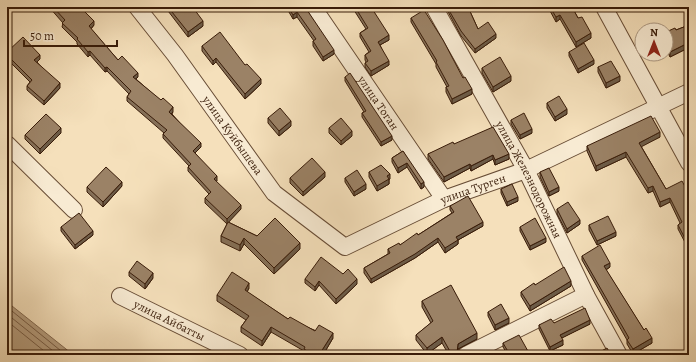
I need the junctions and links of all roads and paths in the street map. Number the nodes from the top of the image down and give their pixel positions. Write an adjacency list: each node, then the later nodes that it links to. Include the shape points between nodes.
1 (137, 7): 12 (street, улица Куйбышева, via 175,55 274,193)
2 (312, 7): 10 (street, улица Тоган)
3 (434, 7): 9 (street, улица Железнодорожная)
4 (604, 7): 6 (street)
5 (689, 92): 6 (street, улица Турген)
6 (658, 108): 8 (street); 9 (street, улица Турген)
7 (7, 144): 11 (street)
8 (689, 163)
9 (526, 170): 10 (street, улица Турген); 13 (street, улица Железнодорожная)
10 (444, 199): 12 (street, улица Турген)
11 (74, 210)
12 (345, 247)
13 (586, 295): 16 (street); 17 (street, улица Железнодорожная)
14 (120, 296): 15 (street, улица Айбатты)
15 (240, 355)
16 (466, 355)
17 (619, 355)

